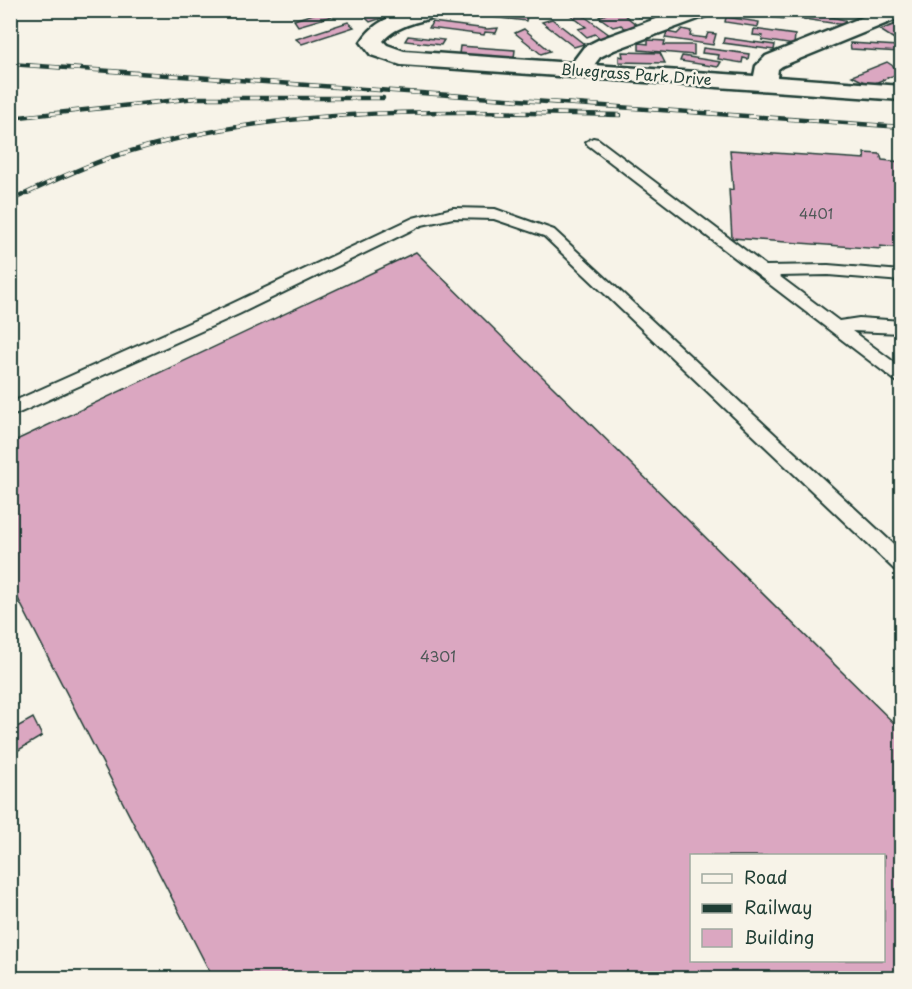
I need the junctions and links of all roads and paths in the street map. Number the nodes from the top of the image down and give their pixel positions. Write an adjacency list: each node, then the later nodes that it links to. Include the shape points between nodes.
1 (435, 10): 4 (street, Bluegrass Park Drive, via 388,26 372,42 401,58)
2 (700, 10): 4 (street, via 606,45 592,52)
3 (900, 10): 5 (street, via 774,61 767,66)
4 (578, 71): 5 (street, Bluegrass Park Drive)
5 (764, 84): 6 (street, Bluegrass Park Drive)
6 (902, 93)
7 (593, 142): 8 (lane)
8 (763, 271): 9 (lane, via 828,270); 10 (lane)
9 (902, 276)
10 (837, 327): 11 (lane); 12 (lane)
11 (902, 327)
12 (902, 376)
13 (10, 411): 14 (lane, via 418,221 453,213 495,214 549,233)
14 (902, 564)

